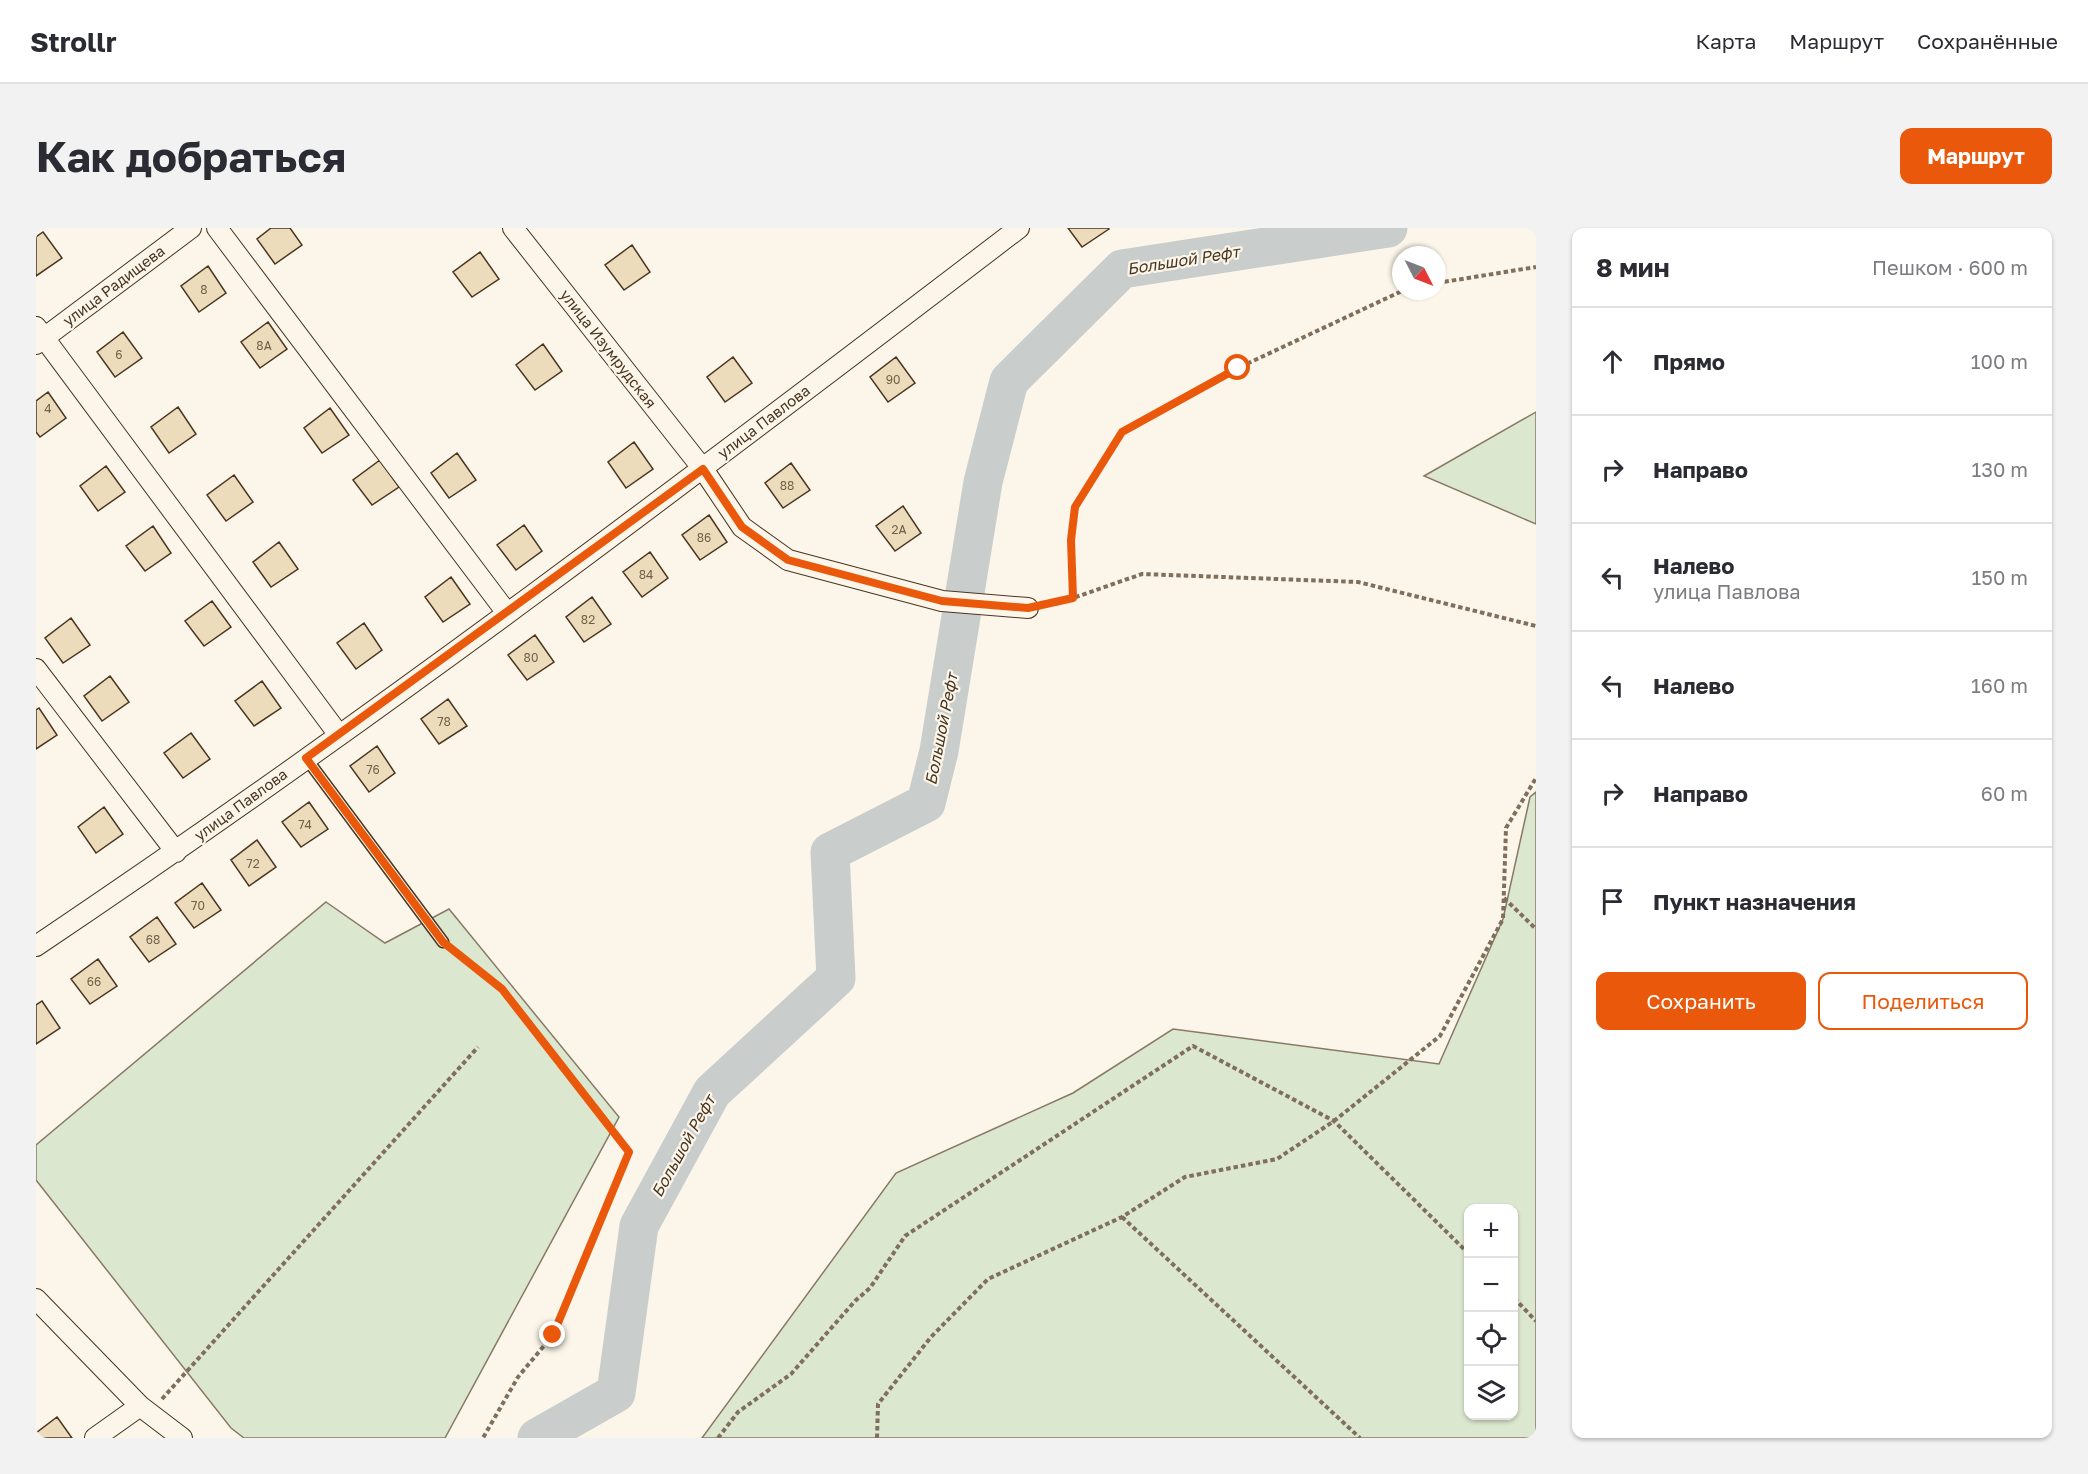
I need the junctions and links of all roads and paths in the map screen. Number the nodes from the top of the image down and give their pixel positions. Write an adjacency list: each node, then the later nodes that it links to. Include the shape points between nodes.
1 (191, 228): 8 (street, улица Радищева)
2 (217, 228): 12 (street)
3 (513, 228): 9 (street, улица Изумрудская)
4 (1019, 228): 9 (street, улица Павлова)
5 (1536, 267): 6 (path)
6 (1446, 282)
7 (1392, 296): 10 (path, via 1238,368 1122,432 1075,507 1071,540)
8 (39, 337): 15 (street)
9 (703, 469): 11 (street, улица Изумрудская, via 742,527 788,560 942,601); 12 (street, улица Павлова)
10 (1073, 598): 11 (path); 13 (path, via 1142,574 1358,582)
11 (1028, 608)
12 (507, 613): 15 (street, улица Павлова)
13 (1536, 626)
14 (36, 669): 18 (street)
15 (339, 735): 16 (street, улица Павлова)
16 (306, 758): 18 (street, улица Павлова); 21 (lane)
17 (1536, 778): 19 (path, via 1506,828)
18 (176, 852): 22 (street, улица Павлова)
19 (1504, 898): 20 (path); 24 (path, via 1503,919 1440,1036)
20 (1536, 929)
21 (443, 942): 33 (path, via 502,989 629,1152 553,1335 518,1377)
22 (36, 946)
23 (478, 1047): 30 (path)
24 (1334, 1121): 25 (path, via 1277,1158 1185,1177); 26 (path); 34 (path, via 1193,1046 905,1236 870,1288 791,1374 738,1412)
25 (1122, 1216): 35 (path, via 988,1279 931,1337 878,1404); 36 (path)
26 (1464, 1249)
27 (36, 1299): 30 (street)
28 (1518, 1302): 29 (path)
29 (1536, 1321)
30 (145, 1409): 31 (street); 32 (street)
31 (95, 1438)
32 (182, 1438)
33 (483, 1438)
34 (718, 1438)
35 (877, 1438)
36 (1360, 1438)

